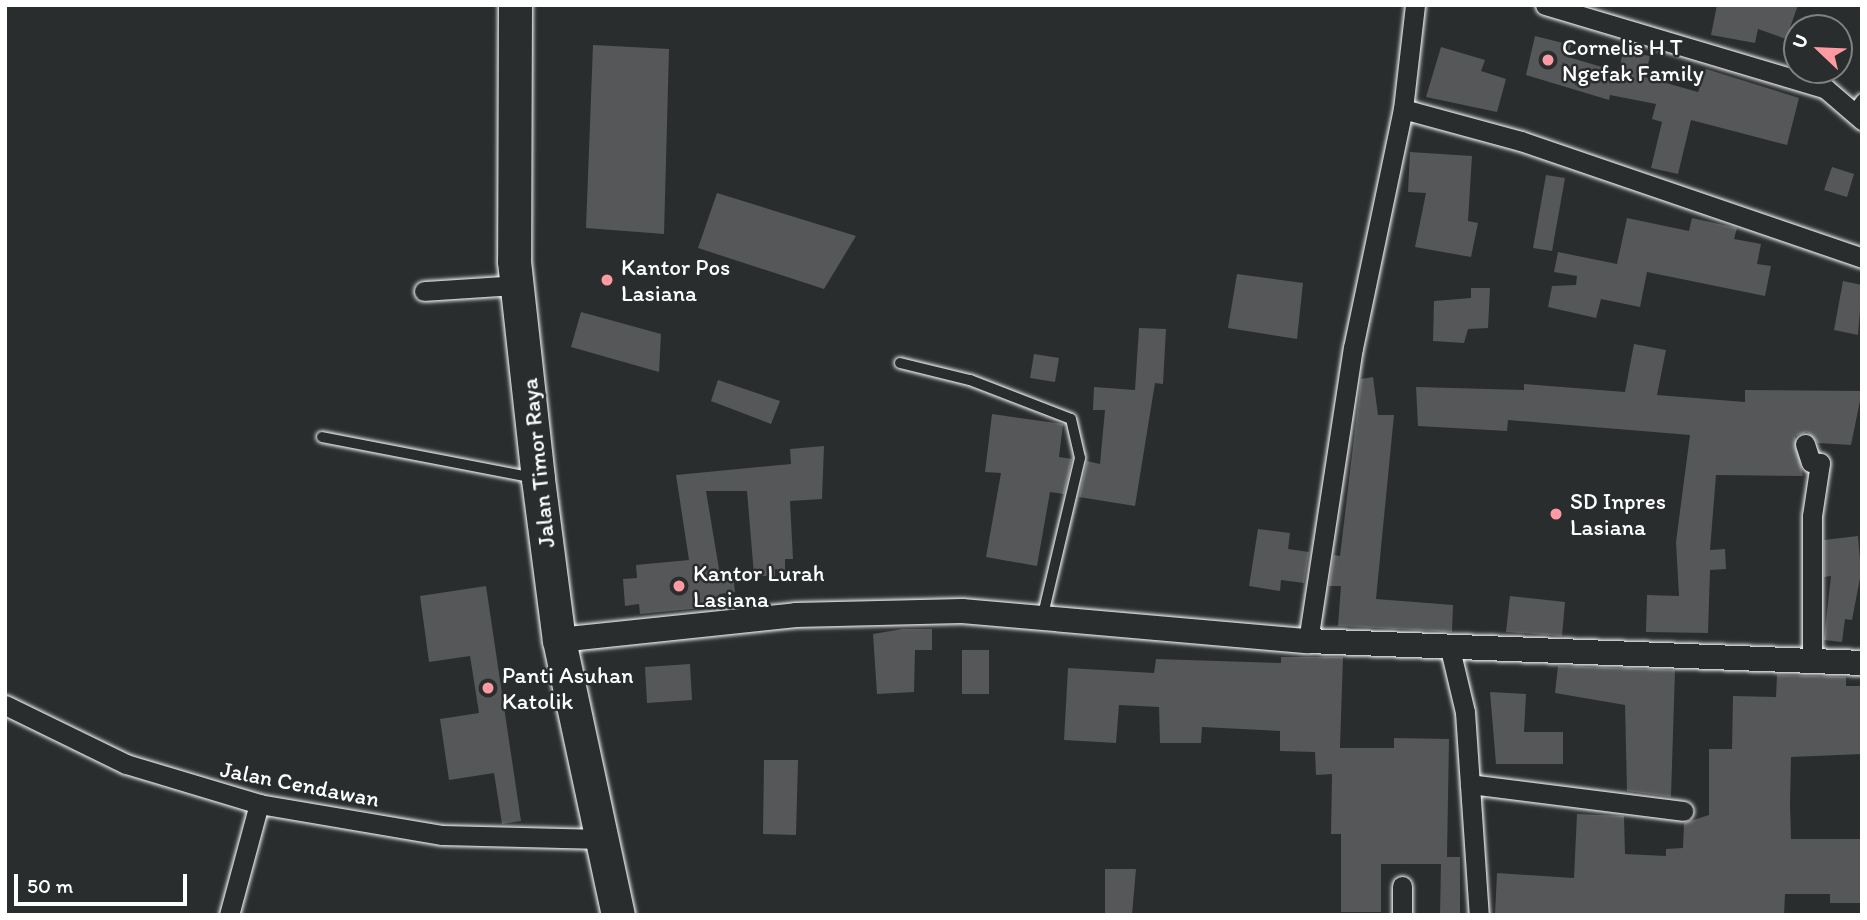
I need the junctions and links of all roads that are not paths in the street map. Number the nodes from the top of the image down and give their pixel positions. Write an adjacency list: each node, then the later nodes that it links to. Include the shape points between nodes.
1 (516, 5): 7 (highway, Jalan Timor Raya, via 510,173)
2 (1415, 5): 4 (street)
3 (1545, 5): 5 (street, via 1794,77)
4 (1403, 109): 6 (street, via 1521,141); 15 (street, via 1353,348)
5 (1859, 109)
6 (1862, 258)
7 (517, 285): 8 (street); 12 (highway, Jalan Timor Raya)
8 (424, 292)
9 (900, 363): 13 (lane, via 970,380 1071,419 1080,458)
10 (322, 437): 12 (lane)
11 (1805, 444): 17 (street, via 1811,462 1820,463 1812,516)
12 (538, 479): 14 (highway, Jalan Timor Raya)
13 (1043, 615): 14 (street, via 796,615); 15 (street)
14 (559, 640): 23 (highway, Jalan Timor Raya)
15 (1308, 641): 16 (street)
16 (1450, 649): 17 (street); 20 (street, via 1465,712)
17 (1812, 661): 18 (street)
18 (1862, 663)
19 (5, 705): 21 (street, Jalan Cendawan, via 126,764)
20 (1470, 784): 22 (street); 28 (street)
21 (259, 804): 23 (street, Jalan Cendawan, via 442,835); 25 (street)
22 (1683, 811)
23 (602, 839): 26 (highway, Jalan Timor Raya)
24 (1402, 886): 27 (street)
25 (229, 915)
26 (618, 915)
27 (1402, 915)
28 (1479, 915)

